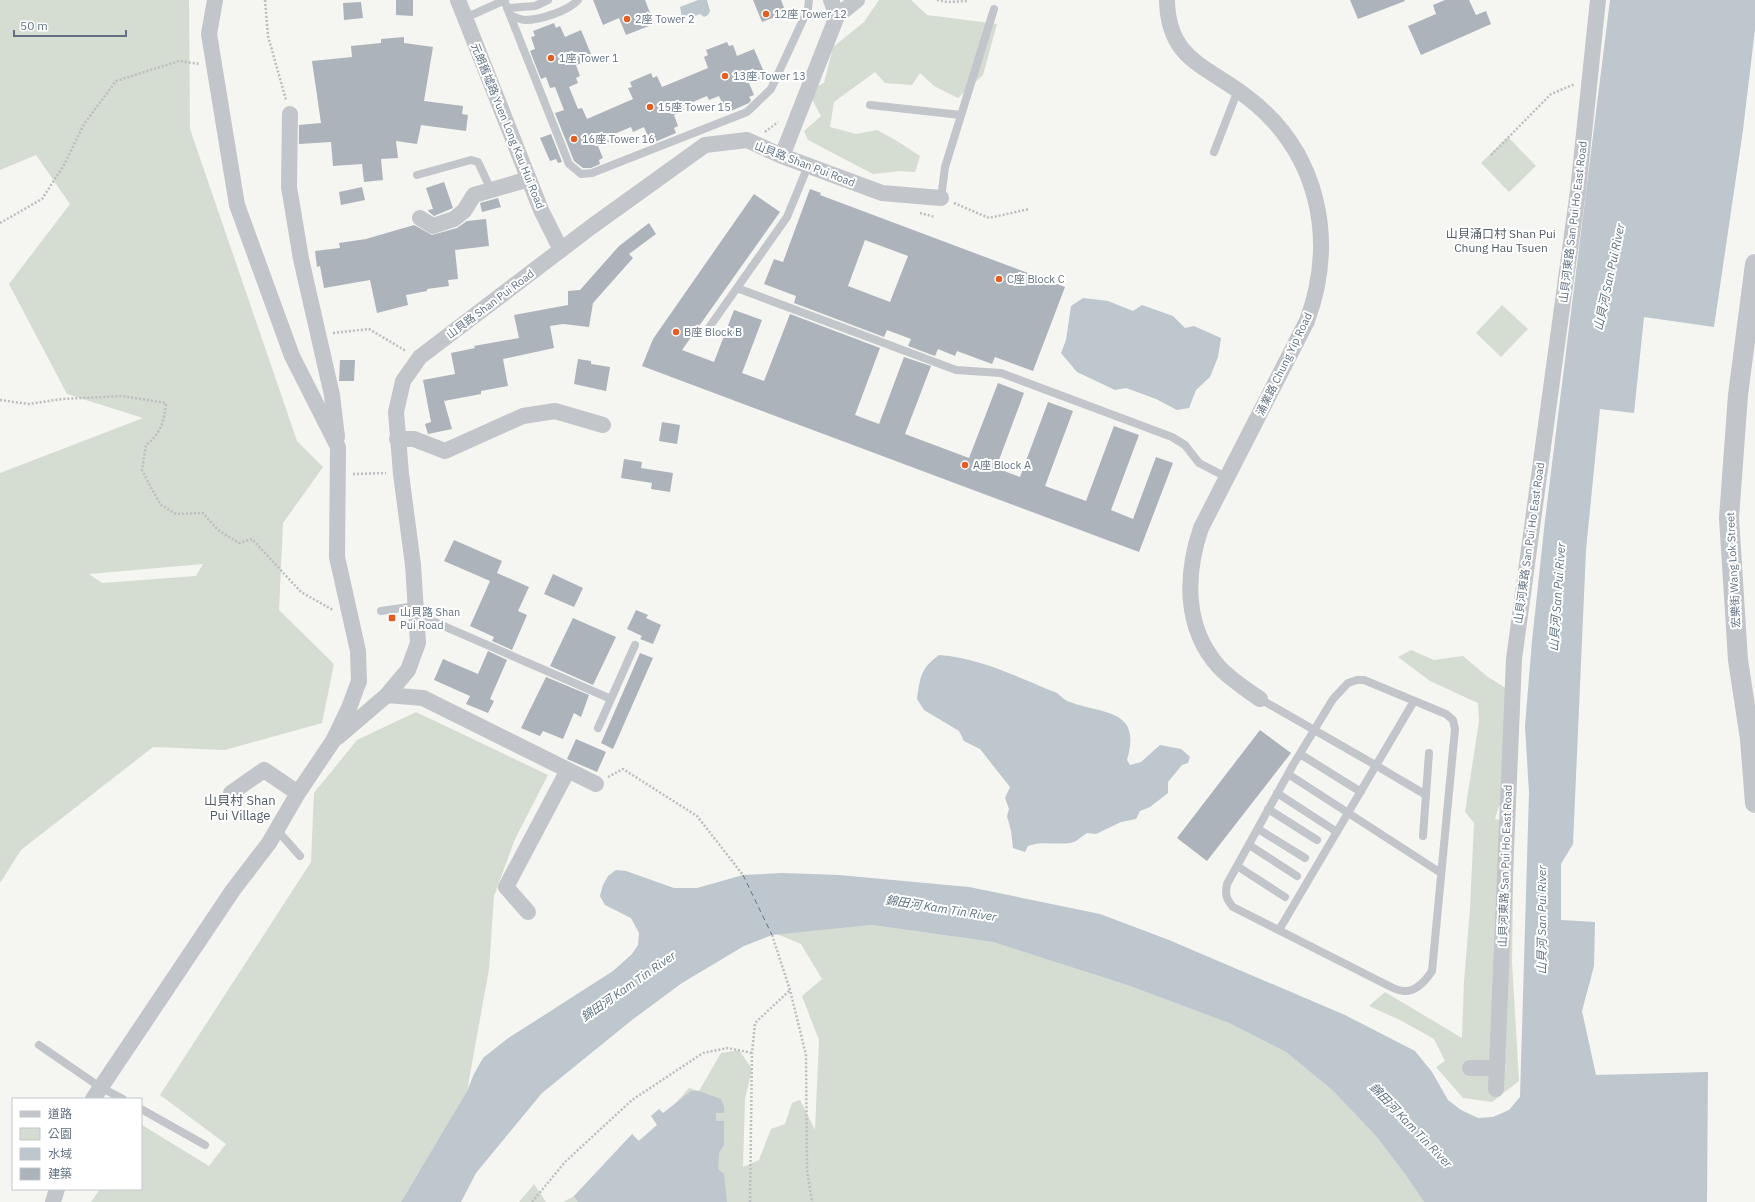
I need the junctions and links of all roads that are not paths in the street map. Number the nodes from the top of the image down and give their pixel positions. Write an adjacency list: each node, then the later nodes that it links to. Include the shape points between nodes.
1 (215, 0): 32 (street, via 209,34 237,205 292,356)
2 (458, 0): 13 (street, 元朗舊墟路 Yuen Long Kau Hui Road)
3 (548, 0): 10 (lane, via 535,6)
4 (578, 0): 10 (lane, via 573,6 544,17 524,20)
5 (809, 0): 10 (lane, via 808,9 771,89 747,112 592,173 582,174 569,164)
6 (831, 0): 12 (street)
7 (858, 0): 12 (street)
8 (1168, 0): 14 (street, 涌業路 Chung Yip Road, via 1170,24 1183,51 1198,66)
9 (1598, 0): 75 (street, 山貝河東路 San Pui Ho East Road, via 1578,191 1514,659)
10 (507, 6): 13 (lane)
11 (994, 9): 17 (lane)
12 (836, 16): 19 (street)
13 (465, 18): 22 (street, 元朗舊墟路 Yuen Long Kau Hui Road)
14 (1238, 90): 18 (lane); 33 (street, 涌業路 Chung Yip Road, via 1269,116 1301,161 1318,209 1321,256 1317,289 1307,321)
15 (870, 105): 17 (lane)
16 (290, 114): 32 (street, via 289,187 301,260 332,395)
17 (961, 115): 24 (lane, via 945,167)
18 (1214, 152)
19 (782, 156): 20 (street, 山貝路 Shan Pui Road); 26 (street, 山貝路 Shan Pui Road, via 747,140 705,146)
20 (808, 166): 24 (street, 山貝路 Shan Pui Road, via 882,193); 28 (lane, via 787,217)
21 (418, 175): 23 (lane, via 471,160 478,162)
22 (529, 179): 23 (street); 26 (street, 元朗舊墟路 Yuen Long Kau Hui Road)
23 (491, 190): 25 (street, via 471,196 464,211 454,219 433,226)
24 (941, 198)
25 (420, 218)
26 (561, 250): 31 (street, 山貝路 Shan Pui Road, via 420,357 404,382 396,412)
27 (1755, 264): 41 (street, 宏樂街 Wang Lok Street, via 1738,394 1729,518 1738,660)
28 (737, 288): 29 (lane); 33 (lane, via 956,370 1001,373 1172,437 1185,445 1199,463)
29 (708, 329)
30 (603, 425): 31 (street, via 555,411 523,416 445,451 414,439)
31 (397, 439): 34 (street, 山貝路 Shan Pui Road)
32 (338, 447): 44 (street, via 337,557 358,651 358,681 350,708)
33 (1226, 477): 39 (street, 涌業路 Chung Yip Road, via 1194,547 1189,580 1192,616 1202,642 1219,666)
34 (416, 610): 35 (lane); 37 (street, 山貝路 Shan Pui Road, via 418,643 408,670); 38 (lane)
35 (381, 611)
36 (635, 645): 38 (lane)
37 (387, 695): 44 (street, 山貝路 Shan Pui Road); 48 (street, via 423,698)
38 (611, 699): 42 (lane)
39 (1260, 699): 43 (lane)
40 (1414, 701): 43 (lane, via 1364,680 1348,682 1336,694); 47 (lane); 68 (lane, via 1446,714 1453,720 1455,729)
41 (1751, 717): 56 (street, 宏樂街 Wang Lok Street)
42 (598, 728)
43 (1315, 730): 46 (lane); 47 (lane)
44 (333, 741): 51 (street)
45 (1429, 753): 55 (lane)
46 (1300, 754): 49 (lane); 52 (lane)
47 (1377, 766): 52 (lane); 55 (lane)
48 (568, 770): 50 (street); 71 (street, via 506,887)
49 (1288, 774): 54 (lane); 58 (lane)
50 (596, 784)
51 (298, 792): 53 (street, via 264,770); 60 (street)
52 (1362, 792): 58 (lane)
53 (231, 793)
54 (1277, 793): 57 (lane); 61 (lane)
55 (1426, 796): 62 (lane)
56 (1755, 803)
57 (1268, 809): 59 (lane); 63 (lane)
58 (1349, 813): 61 (lane); 68 (lane)
59 (1258, 829): 64 (lane); 66 (lane)
60 (277, 830): 65 (lane); 77 (street, via 229,896)
61 (1337, 832): 72 (lane)
62 (1423, 836)
63 (1317, 840)
64 (1249, 845): 67 (lane); 69 (lane)
65 (300, 856)
66 (1305, 858)
67 (1237, 866): 70 (lane); 72 (lane, via 1227,884 1227,899 1233,907)
68 (1441, 872): 72 (lane, via 1432,972 1416,989 1405,992 1388,986)
69 (1298, 876)
70 (1286, 897)
71 (528, 912)
72 (1279, 930)
73 (39, 1045): 77 (lane)
74 (1470, 1068): 75 (street)
75 (1497, 1068): 76 (street, 山貝河東路 San Pui Ho East Road)
76 (1496, 1089)
77 (97, 1093): 78 (lane)
78 (119, 1098)
79 (142, 1110): 80 (lane)
80 (205, 1145)
81 (57, 1190): 82 (street)
82 (53, 1202)

